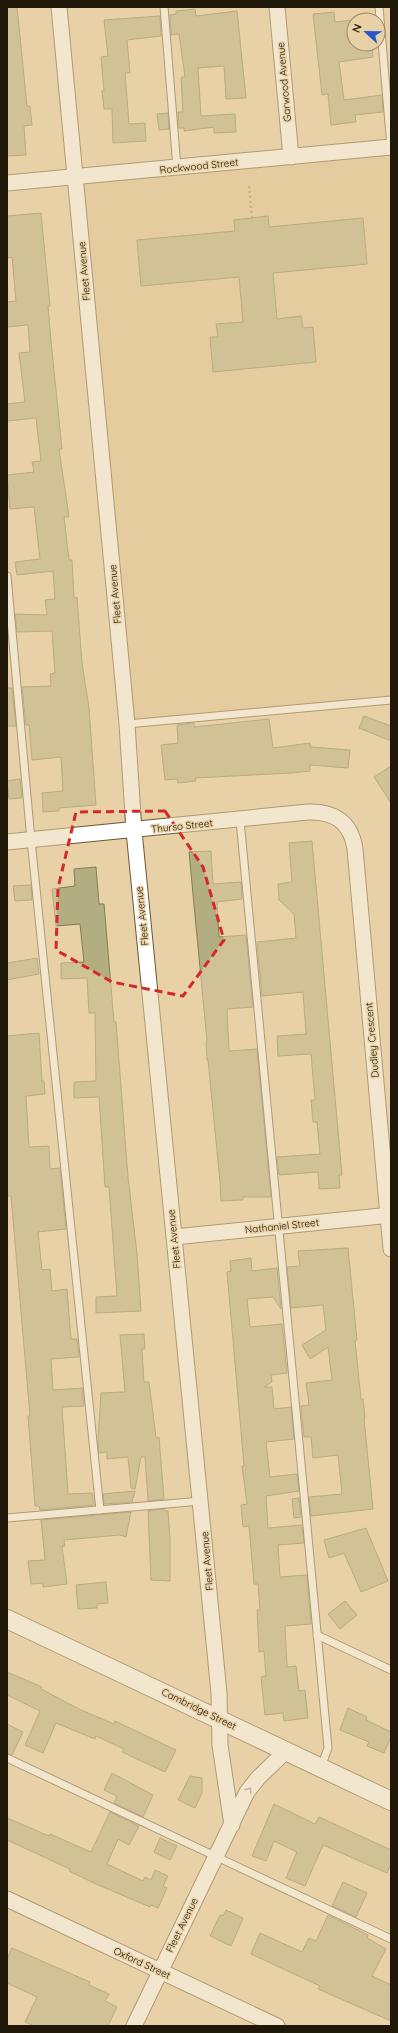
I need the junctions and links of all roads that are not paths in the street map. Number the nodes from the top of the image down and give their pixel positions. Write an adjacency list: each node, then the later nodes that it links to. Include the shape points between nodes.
1 (59, 7): 8 (street, Fleet Avenue)
2 (164, 7): 7 (lane)
3 (277, 7): 6 (street, Garwood Avenue)
4 (379, 7): 5 (lane)
5 (391, 147): 6 (street, Rockwood Street)
6 (291, 157): 7 (street, Rockwood Street)
7 (177, 168): 8 (street, Rockwood Street)
8 (76, 178): 9 (street, Rockwood Street); 12 (street, Fleet Avenue)
9 (7, 183)
10 (7, 576): 16 (lane)
11 (391, 700): 12 (lane)
12 (127, 724): 14 (street, Fleet Avenue)
13 (240, 820): 14 (street, Thurso Street); 15 (street, Thurso Street, via 320,812 338,819); 19 (lane)
14 (134, 831): 16 (street, Thurso Street); 20 (street, Fleet Avenue)
15 (350, 832): 18 (street, Dudley Crescent, via 355,849)
16 (31, 840): 17 (street, Thurso Street); 23 (lane)
17 (7, 842)
18 (390, 1215): 19 (street, Nathaniel Street); 21 (street, Dudley Crescent)
19 (280, 1226): 20 (street, Nathaniel Street); 26 (lane)
20 (174, 1237): 22 (street, Fleet Avenue)
21 (391, 1249)
22 (201, 1501): 23 (lane); 28 (street, Fleet Avenue, via 219,1693)
23 (100, 1510): 24 (lane)
24 (7, 1518)
25 (7, 1619): 28 (street, Cambridge Street)
26 (316, 1635): 27 (lane); 31 (lane, via 328,1748)
27 (391, 1670)
28 (219, 1718): 29 (street, Cambridge Street); 33 (street, Fleet Avenue, via 220,1745)
29 (286, 1751): 31 (street, Cambridge Street); 33 (street, Fleet Avenue, one-way to 29, via 247,1792)
30 (7, 1758): 34 (lane)
31 (321, 1767): 32 (street, Cambridge Street)
32 (391, 1801)
33 (232, 1825): 34 (street, Fleet Avenue)
34 (217, 1856): 36 (lane); 37 (street, Fleet Avenue)
35 (7, 1899): 37 (street, Oxford Street)
36 (391, 1939)
37 (160, 1971): 38 (street, Fleet Avenue); 39 (street, Oxford Street)
38 (134, 2026)
39 (277, 2026)

